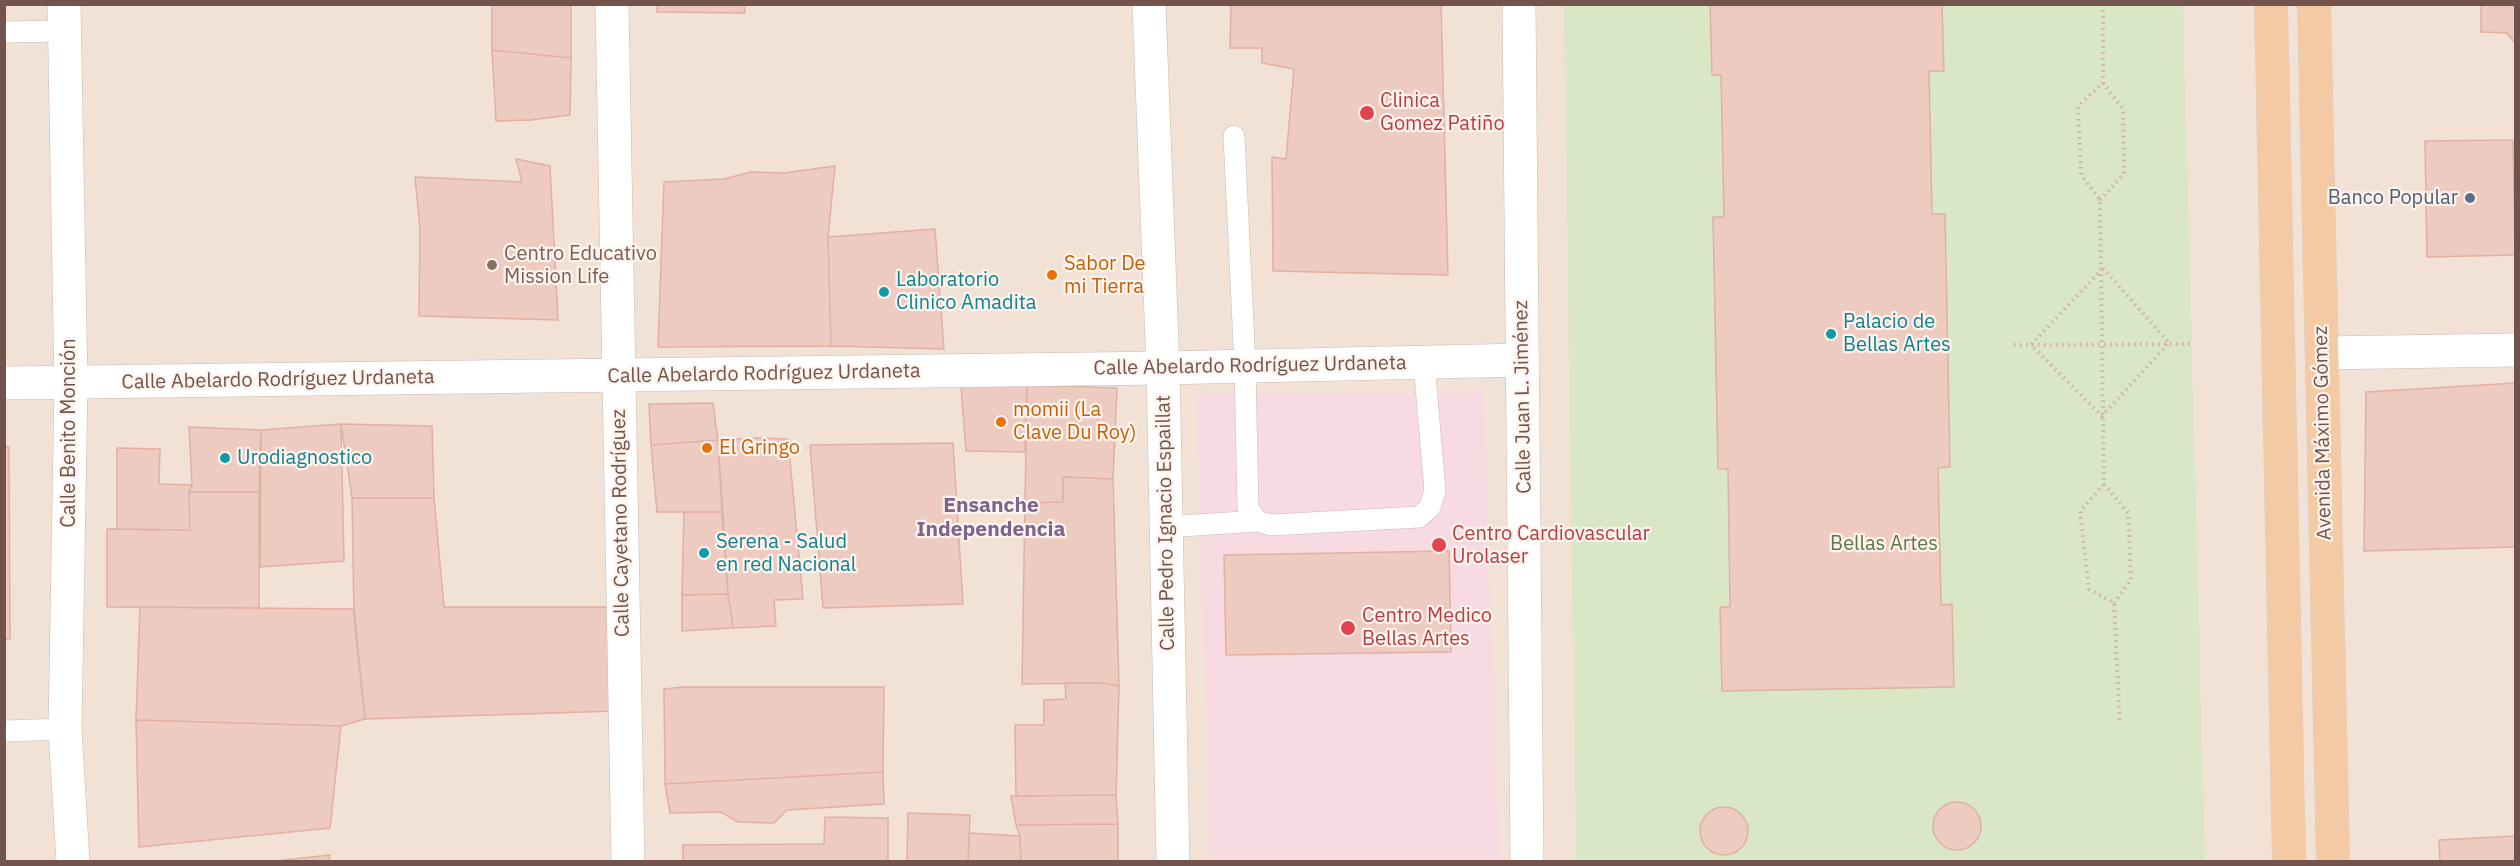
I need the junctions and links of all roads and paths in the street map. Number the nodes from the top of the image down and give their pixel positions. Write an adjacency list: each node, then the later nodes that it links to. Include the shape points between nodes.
1 (612, 4): 24 (street, Calle Cayetano Rodríguez)
2 (1149, 4): 23 (street, Calle Pedro Ignacio Espaillat)
3 (1519, 4): 20 (street, Calle Juan L. Jiménez)
4 (2103, 4): 9 (path)
5 (2271, 4): 39 (main road)
6 (2314, 4): 19 (main road, Avenida Máximo Gómez)
7 (64, 18): 8 (lane); 25 (street, Calle Benito Monción)
8 (4, 32)
9 (2103, 83): 11 (path, via 2123,109 2124,174); 11 (path, via 2078,106 2081,176)
10 (1234, 136): 22 (lane)
11 (2100, 200): 12 (path)
12 (2103, 268): 13 (path); 14 (path); 17 (path)
13 (2169, 343): 14 (path); 15 (path); 27 (path)
14 (2102, 344): 17 (path); 27 (path)
15 (2191, 344)
16 (2014, 345): 17 (path)
17 (2031, 345): 27 (path)
18 (2516, 350): 19 (street)
19 (2322, 353): 40 (main road, Avenida Máximo Gómez)
20 (1523, 360): 21 (street, Calle Abelardo Rodríguez Urdaneta); 38 (street, Calle Juan L. Jiménez)
21 (1424, 363): 22 (street, Calle Abelardo Rodríguez Urdaneta); 29 (lane, via 1435,491 1430,507 1419,517 1271,525)
22 (1245, 366): 23 (street, Calle Abelardo Rodríguez Urdaneta); 29 (lane, via 1248,508)
23 (1162, 368): 24 (street, Calle Abelardo Rodríguez Urdaneta); 30 (street, Calle Pedro Ignacio Espaillat)
24 (619, 375): 25 (street, Calle Abelardo Rodríguez Urdaneta); 36 (street, Calle Cayetano Rodríguez)
25 (71, 382): 26 (street, Calle Abelardo Rodríguez Urdaneta); 33 (street, Calle Benito Monción)
26 (4, 383)
27 (2102, 416): 28 (path)
28 (2104, 484): 31 (path, via 2127,513 2131,580); 31 (path, via 2080,511 2089,589)
29 (1257, 521): 30 (lane)
30 (1166, 527): 37 (street, Calle Pedro Ignacio Espaillat)
31 (2114, 603): 32 (path)
32 (2120, 724)
33 (65, 729): 34 (lane); 35 (street, Calle Benito Monción)
34 (4, 731)
35 (73, 861)
36 (628, 861)
37 (1173, 861)
38 (1527, 861)
39 (2289, 861)
40 (2333, 861)

